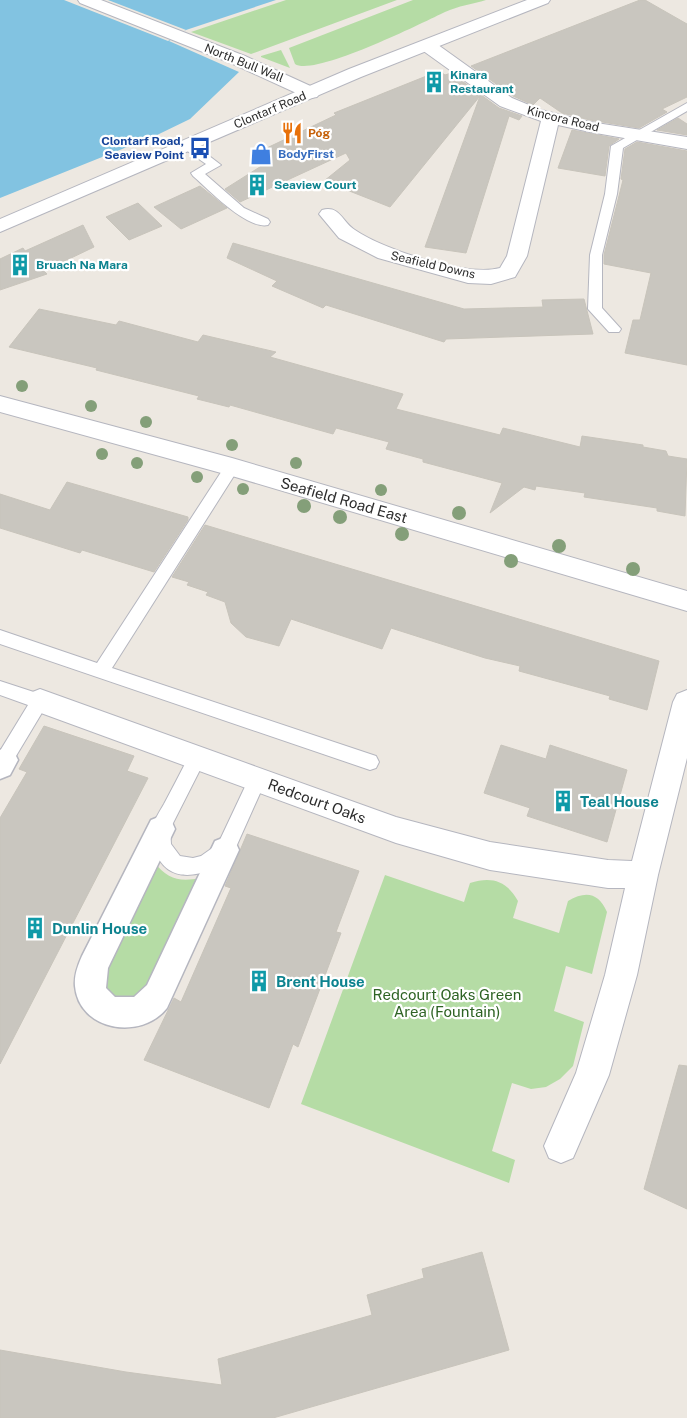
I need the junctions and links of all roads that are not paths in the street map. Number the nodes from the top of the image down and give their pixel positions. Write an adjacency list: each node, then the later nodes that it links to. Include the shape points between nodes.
1 (86, 0): 4 (street, North Bull Wall, via 239,60)
2 (542, 0): 3 (street, Clontarf Road)
3 (428, 46): 4 (street, Clontarf Road); 6 (street, Kincora Road, via 506,102)
4 (311, 93): 9 (street, Clontarf Road)
5 (687, 106): 7 (lane)
6 (551, 117): 7 (street, Kincora Road); 10 (street, Seafield Downs, via 518,256 508,272 491,277 468,276 385,254 346,234)
7 (637, 134): 8 (street, Kincora Road); 13 (lane, via 617,146 611,194 596,255 595,309)
8 (687, 143)
9 (187, 145): 11 (lane, via 215,165 197,173 240,212); 12 (street, Clontarf Road)
10 (329, 214)
11 (264, 222)
12 (0, 226)
13 (614, 330)
14 (0, 404): 15 (street, Seafield Road East)
15 (232, 467): 16 (street, Seafield Road East); 18 (lane)
16 (687, 600)
17 (0, 637): 18 (lane)
18 (100, 672): 23 (lane)
19 (0, 688): 20 (lane, Redcourt Oaks)
20 (40, 701): 22 (street, Redcourt Oaks); 24 (lane)
21 (687, 702): 28 (street)
22 (197, 758): 25 (street, Redcourt Oaks); 26 (lane)
23 (370, 762)
24 (2, 764)
25 (257, 780): 27 (lane); 28 (street, Redcourt Oaks, via 396,830 490,856 608,874)
26 (162, 829): 27 (lane, via 160,842 164,852 180,866 206,864); 27 (street, via 89,980 99,1005 111,1012 126,1014 140,1011 160,991)
27 (225, 850)
28 (643, 875): 29 (street, via 621,975 592,1074)
29 (561, 1146)

